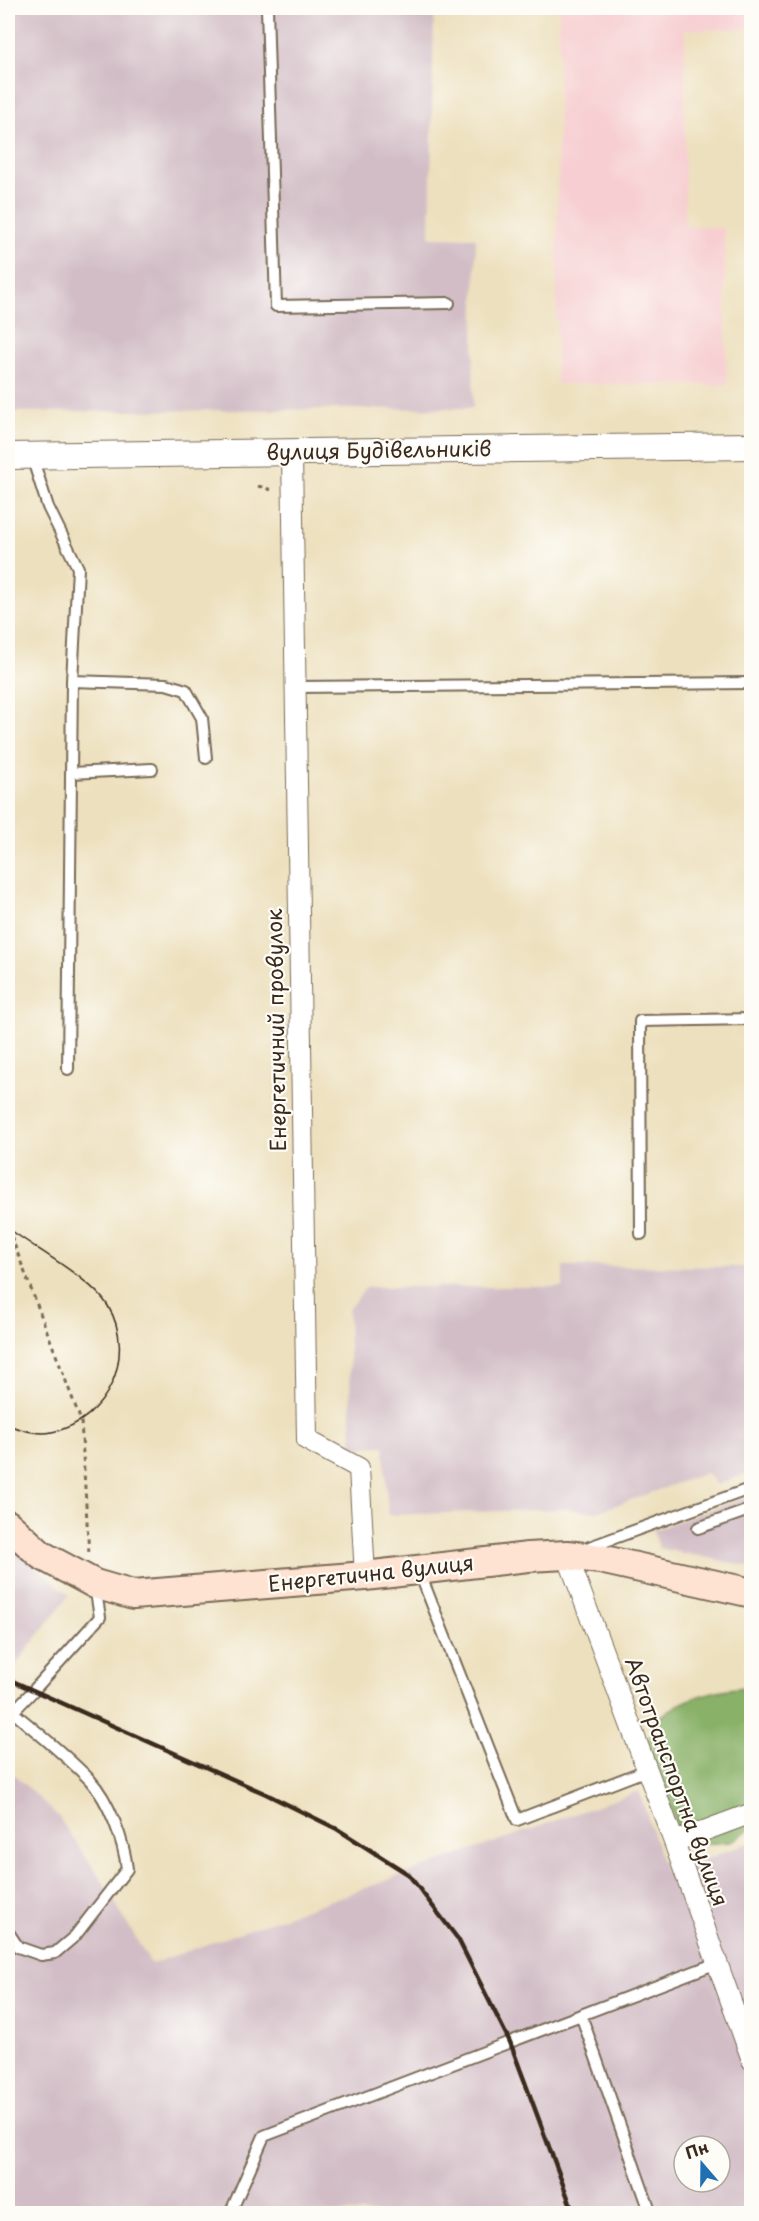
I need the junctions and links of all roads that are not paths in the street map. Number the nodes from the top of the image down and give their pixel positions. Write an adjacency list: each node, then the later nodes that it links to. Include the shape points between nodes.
1 (267, 8): 2 (lane, via 276,306)
2 (448, 303)
3 (752, 446): 4 (street, вулиця Будівельників)
4 (291, 453): 5 (street, вулиця Будівельників); 8 (street, Енергетичний провулок)
5 (20, 457): 6 (lane, via 78,568)
6 (72, 681): 9 (lane, via 166,684 186,690 202,718); 11 (lane)
7 (752, 683): 8 (lane)
8 (296, 687): 22 (street, Енергетичний провулок, via 307,1440 359,1468)
9 (206, 758)
10 (152, 769): 11 (lane)
11 (71, 773): 13 (lane)
12 (752, 1019): 14 (lane, via 640,1021)
13 (68, 1069)
14 (641, 1234)
15 (752, 1488): 19 (lane)
16 (752, 1509): 18 (lane)
17 (8, 1525): 21 (main road, Енергетична вулиця, via 41,1555)
18 (698, 1528)
19 (567, 1555): 20 (main road, Енергетична вулиця); 23 (main road, Енергетична вулиця, via 600,1558); 25 (street, Автотранспортна вулиця)
20 (419, 1570): 22 (main road, Енергетична вулиця); 25 (lane, via 517,1820)
21 (92, 1575): 22 (main road, Енергетична вулиця, via 133,1595); 24 (lane, via 100,1617)
22 (365, 1576)
23 (752, 1593)
24 (10, 1714): 28 (lane, via 91,1781 113,1818 127,1869 75,1936 56,1953 41,1954 18,1947)
25 (647, 1770): 27 (street, Автотранспортна вулиця)
26 (752, 1814): 27 (street)
27 (674, 1842): 29 (street, Автотранспортна вулиця)
28 (8, 1932)
29 (717, 1963): 30 (lane); 31 (street, Автотранспортна вулиця)
30 (581, 2015): 32 (lane, via 264,2136); 33 (lane)
31 (752, 2060)
32 (230, 2214)
33 (651, 2214)

